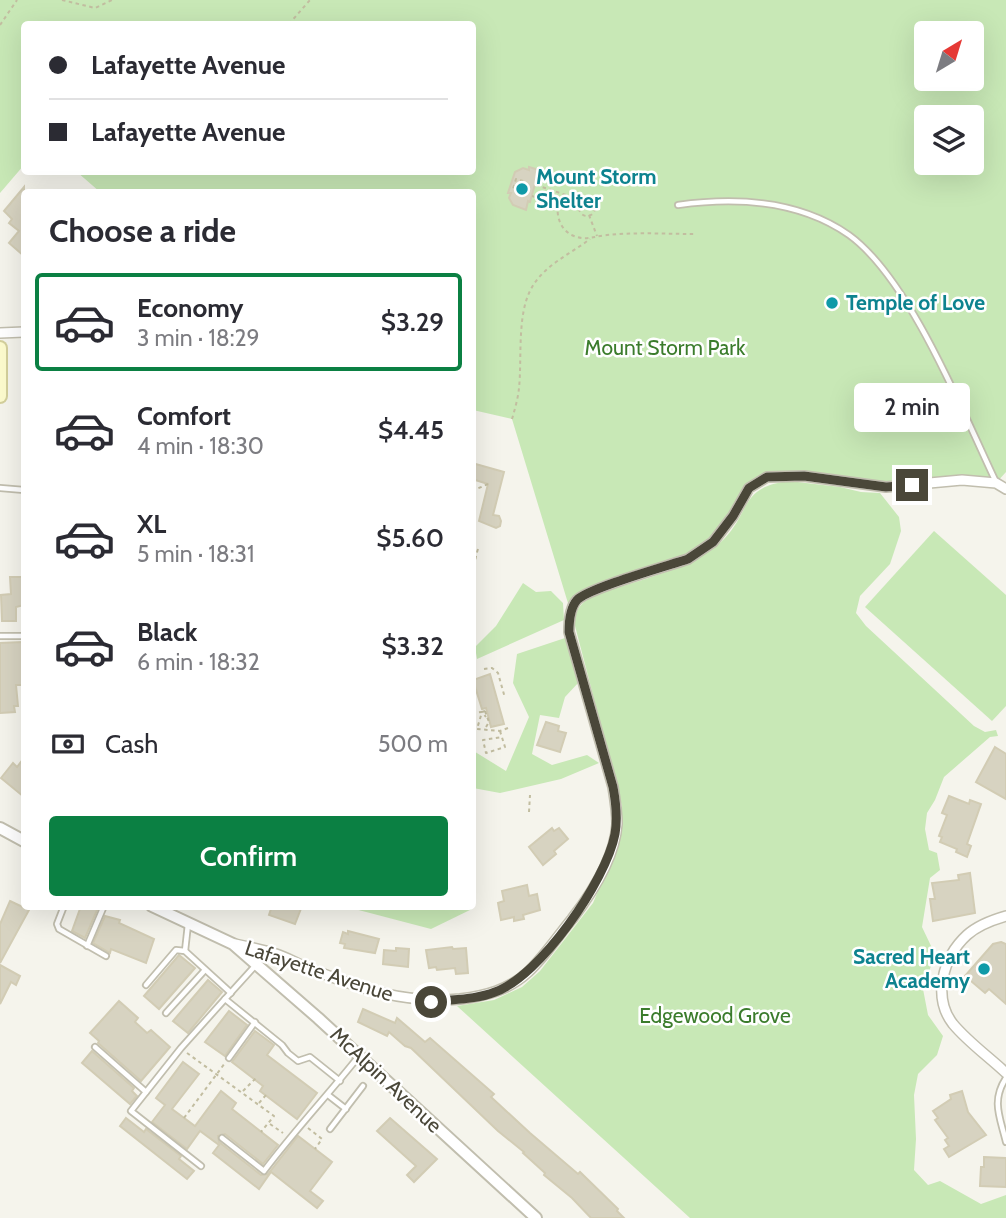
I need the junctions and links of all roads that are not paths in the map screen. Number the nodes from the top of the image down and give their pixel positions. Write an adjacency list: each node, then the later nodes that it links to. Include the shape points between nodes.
1 (678, 205): 6 (lane, via 717,200 767,203 814,216 849,235 896,286)
2 (0, 332): 3 (street)
3 (21, 332)
4 (0, 348): 5 (main road)
5 (0, 396)
6 (996, 483): 8 (street, Lafayette Avenue); 19 (street, Lafayette Avenue, via 962,480 886,487 804,476 767,477 749,488 724,530 701,552 577,599 569,632 613,787 615,833 608,857 582,905 535,964 512,984 470,998 410,1000 339,980 277,954)
7 (0, 488): 9 (lane)
8 (1006, 489)
9 (21, 490)
10 (0, 636): 11 (lane)
11 (21, 636)
12 (0, 828): 13 (street)
13 (21, 839)
14 (63, 910): 20 (lane, via 59,929)
15 (102, 910): 20 (lane)
16 (160, 910): 18 (street, Lafayette Avenue)
17 (1006, 916): 33 (street, via 978,926 961,941 949,960 942,988 954,1025)
18 (188, 924): 19 (street, Lafayette Avenue); 21 (lane)
19 (233, 944): 23 (street, McAlpin Avenue)
20 (87, 946): 22 (lane)
21 (185, 951): 24 (lane); 25 (lane, via 176,950)
22 (106, 956)
23 (257, 964): 26 (lane); 31 (street, McAlpin Avenue)
24 (205, 970): 26 (lane); 28 (lane)
25 (146, 985)
26 (231, 993): 27 (lane)
27 (225, 999): 29 (lane); 36 (lane)
28 (166, 1013)
29 (255, 1022): 32 (lane); 34 (lane, via 298,1061 310,1057)
30 (95, 1047): 36 (lane)
31 (359, 1056): 34 (lane); 43 (street, McAlpin Avenue)
32 (229, 1058)
33 (1006, 1075): 41 (lane, via 996,1099)
34 (340, 1080): 37 (lane)
35 (363, 1086): 38 (lane)
36 (146, 1092): 42 (lane, via 131,1111)
37 (328, 1095): 38 (lane); 40 (lane, via 264,1171)
38 (346, 1109): 39 (lane)
39 (330, 1129)
40 (222, 1138)
41 (1006, 1142)
42 (201, 1166)
43 (535, 1218)

